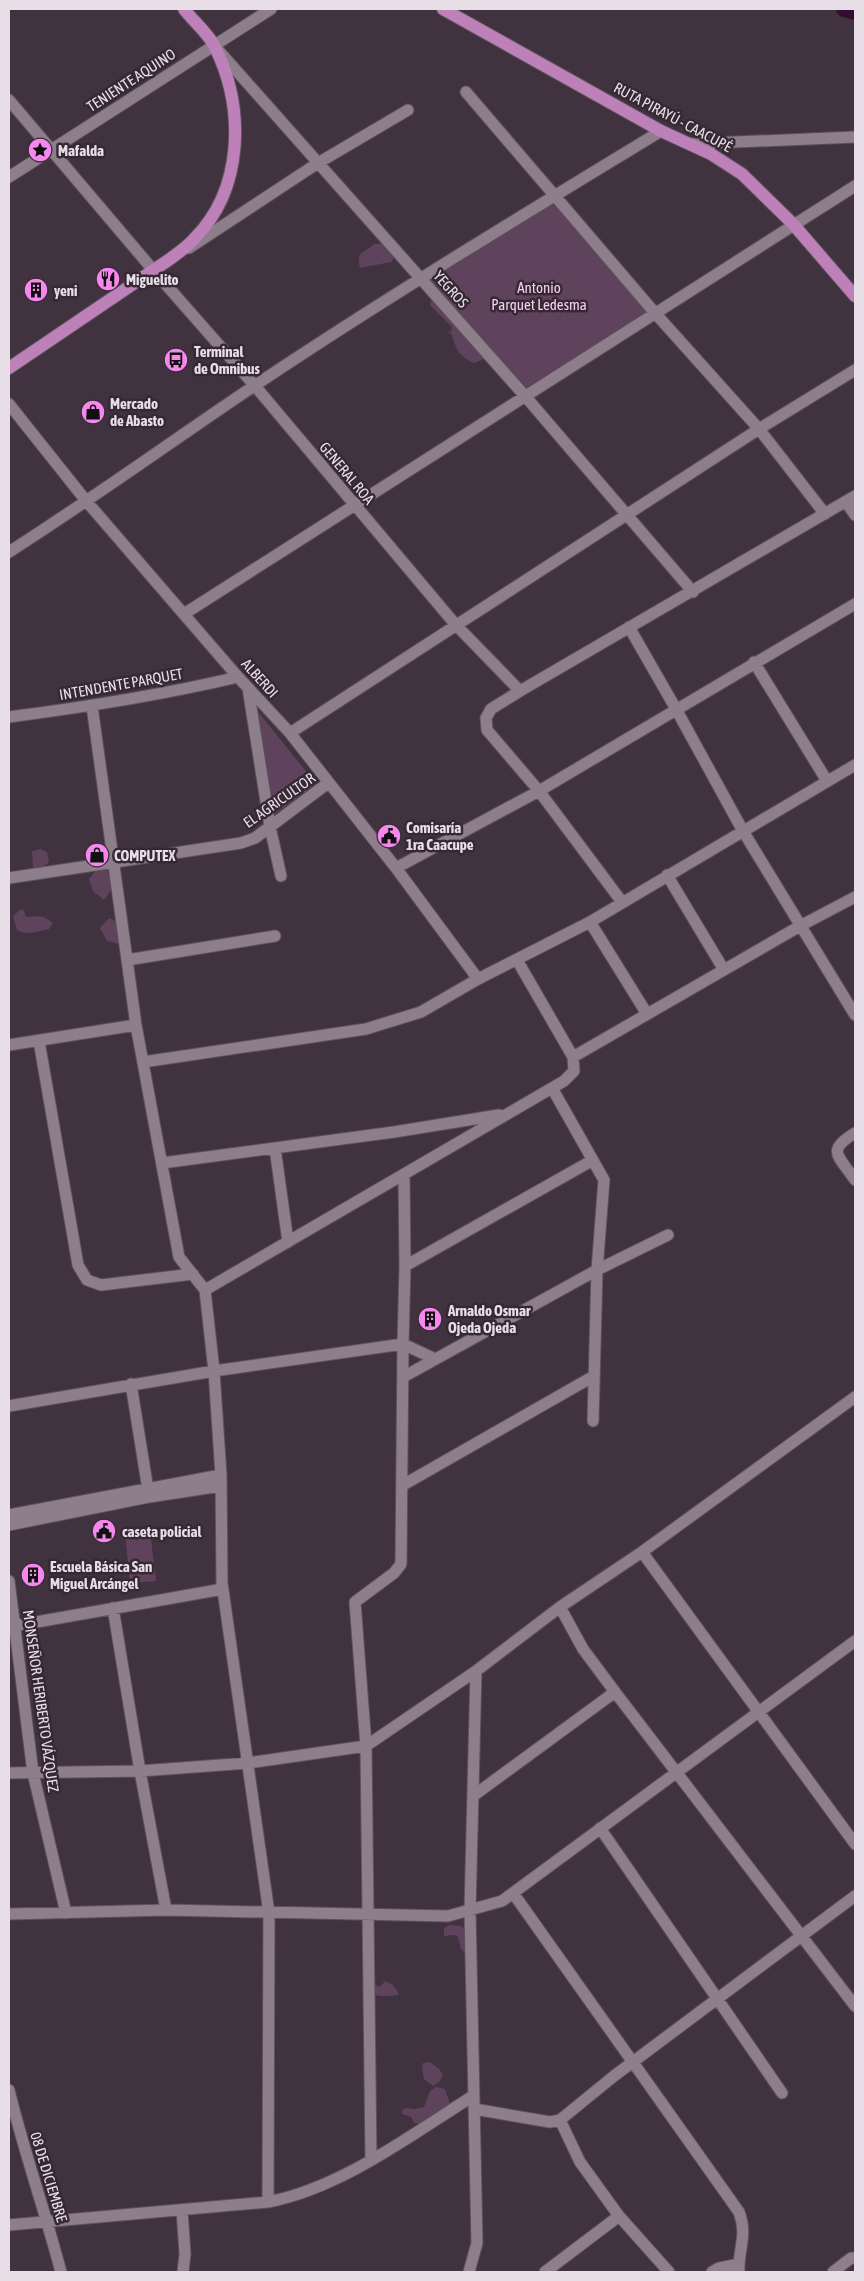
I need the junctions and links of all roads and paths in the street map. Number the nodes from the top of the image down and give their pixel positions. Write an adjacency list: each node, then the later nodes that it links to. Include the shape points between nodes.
1 (184, 9): 4 (main road, YEGROS)
2 (270, 9): 4 (street, TENIENTE AQUINO)
3 (444, 9): 8 (main road, RUTA PIRAYÚ - CAACUPÉ)
4 (214, 45): 11 (street, TENIENTE AQUINO); 12 (street, YEGROS); 17 (main road, via 226,76 236,132 229,179 221,201 194,239)
5 (466, 92): 15 (street)
6 (9, 100): 11 (street, GENERAL ROA)
7 (408, 110): 12 (street)
8 (661, 131): 10 (main road, RUTA PIRAYÚ - CAACUPÉ); 15 (street)
9 (855, 137): 10 (street)
10 (689, 144): 16 (main road, RUTA PIRAYÚ - CAACUPÉ, via 712,154 742,174)
11 (50, 150): 13 (street, TENIENTE AQUINO); 17 (street, GENERAL ROA)
12 (318, 163): 17 (street); 18 (street, YEGROS)
13 (9, 177)
14 (855, 186): 16 (street)
15 (556, 196): 18 (street); 20 (street)
16 (793, 224): 19 (main road, RUTA PIRAYÚ - CAACUPÉ); 20 (street)
17 (154, 272): 21 (main road); 23 (street, GENERAL ROA)
18 (421, 279): 23 (street); 24 (street, YEGROS)
19 (855, 296)
20 (655, 313): 24 (street); 26 (street)
21 (9, 368)
22 (855, 370): 26 (street)
23 (254, 386): 28 (street); 29 (street, GENERAL ROA)
24 (525, 396): 29 (street); 31 (street, YEGROS)
25 (9, 404): 28 (street, ALBERDI)
26 (759, 429): 30 (street); 31 (street)
27 (851, 499): 30 (street); 32 (street)
28 (87, 502): 33 (street); 36 (street, ALBERDI)
29 (355, 506): 36 (street); 37 (street, GENERAL ROA)
30 (825, 514): 34 (street)
31 (626, 515): 34 (street, YEGROS); 37 (street)
32 (855, 515)
33 (9, 552)
34 (693, 592): 38 (street)
35 (855, 604): 39 (street)
36 (184, 614): 40 (street, ALBERDI)
37 (456, 624): 42 (street, GENERAL ROA); 46 (street)
38 (629, 628): 42 (street); 44 (street)
39 (754, 662): 44 (street); 48 (street)
40 (238, 677): 41 (street, ALBERDI); 43 (street, INTENDENTE PARQUET)
41 (248, 687): 46 (street, ALBERDI); 51 (street)
42 (520, 691): 50 (street, via 491,709 486,718 488,730)
43 (92, 706): 45 (street, INTENDENTE PARQUET); 53 (street)
44 (676, 709): 50 (street); 52 (street)
45 (9, 717)
46 (290, 733): 49 (street, ALBERDI)
47 (855, 765): 48 (street)
48 (828, 780): 52 (street)
49 (328, 783): 51 (street, EL AGRICULTOR); 54 (street, ALBERDI)
50 (539, 791): 54 (street); 59 (street)
51 (270, 827): 53 (street, EL AGRICULTOR, via 242,843); 56 (street)
52 (743, 831): 55 (street); 61 (street)
53 (113, 862): 57 (street, EL AGRICULTOR); 63 (street)
54 (396, 868): 66 (street, ALBERDI)
55 (667, 875): 59 (street); 65 (street)
56 (281, 876)
57 (9, 878)
58 (855, 897): 61 (street)
59 (622, 902): 60 (street)
60 (590, 922): 64 (street); 67 (street)
61 (800, 926): 65 (street); 68 (street)
62 (275, 936): 63 (street)
63 (127, 960): 69 (street)
64 (517, 960): 66 (street); 72 (street)
65 (724, 970): 67 (street)
66 (478, 979): 73 (street, via 422,1012 366,1029)
67 (648, 1014): 72 (street)
68 (855, 1015)
69 (136, 1026): 70 (street); 73 (street)
70 (39, 1040): 71 (street); 86 (street, via 78,1266 87,1280 101,1284)
71 (9, 1045)
72 (572, 1057): 74 (street, via 574,1072)
73 (143, 1062): 79 (street)
74 (552, 1088): 75 (street); 78 (street)
75 (507, 1114): 77 (street); 80 (street)
76 (855, 1133): 81 (street, via 837,1147)
77 (275, 1148): 79 (street); 83 (street)
78 (593, 1160): 84 (street); 85 (street, via 604,1180)
79 (162, 1162): 86 (street, via 179,1257)
80 (404, 1174): 83 (street); 84 (street)
81 (855, 1180)
82 (668, 1235): 85 (street)
83 (288, 1242): 87 (street)
84 (406, 1266): 88 (street)
85 (597, 1270): 89 (street); 92 (street)
86 (193, 1274): 87 (street)
87 (205, 1290): 90 (street)
88 (403, 1344): 89 (street); 90 (street); 91 (street)
89 (435, 1359): 91 (street)
90 (214, 1371): 93 (street); 97 (street)
91 (404, 1376): 98 (street)
92 (594, 1376): 96 (street); 98 (street)
93 (131, 1384): 95 (street); 99 (street)
94 (855, 1397): 102 (street)
95 (9, 1406)
96 (593, 1421)
97 (221, 1480): 99 (street); 104 (street)
98 (403, 1485): 112 (street, via 401,1564 355,1602)
99 (148, 1493): 100 (street); 101 (street)
100 (9, 1515)
101 (9, 1525)
102 (642, 1552): 105 (street); 111 (street)
103 (9, 1581): 107 (street, MONSEÑOR HERIBERTO VÁZQUEZ)
104 (223, 1589): 106 (street); 113 (street)
105 (560, 1607): 109 (street); 110 (street, via 583,1649)
106 (114, 1608): 107 (street); 114 (street)
107 (14, 1626): 116 (street, MONSEÑOR HERIBERTO VÁZQUEZ)
108 (855, 1641): 111 (street)
109 (476, 1671): 112 (street); 118 (street)
110 (615, 1692): 117 (street); 118 (street)
111 (758, 1711): 117 (street); 120 (street)
112 (366, 1746): 113 (street); 128 (street)
113 (248, 1762): 114 (street); 126 (street)
114 (140, 1771): 116 (street); 123 (street)
115 (9, 1773): 116 (street)
116 (33, 1773): 125 (street, MONSEÑOR HERIBERTO VÁZQUEZ)
117 (675, 1773): 119 (street); 129 (street)
118 (473, 1796): 124 (street)
119 (600, 1828): 121 (street); 130 (street)
120 (855, 1844)
121 (513, 1893): 124 (street, via 502,1901); 132 (street)
122 (855, 1896): 129 (street)
123 (166, 1910): 125 (street); 126 (street)
124 (470, 1911): 128 (street, via 448,1916); 135 (street)
125 (66, 1913): 127 (street)
126 (269, 1913): 128 (street); 140 (street)
127 (9, 1914)
128 (366, 1914): 139 (street)
129 (801, 1936): 130 (street); 131 (street)
130 (716, 1999): 132 (street); 134 (street)
131 (855, 2006)
132 (633, 2062): 137 (street); 146 (street, via 739,2212 745,2226)
133 (9, 2090): 138 (street, 08 DE DICIEMBRE)
134 (782, 2093)
135 (473, 2096): 136 (street); 139 (street)
136 (474, 2109): 137 (street, via 550,2122); 149 (street, via 477,2243)
137 (560, 2120): 142 (street, via 580,2162)
138 (14, 2135): 143 (street, 08 DE DICIEMBRE)
139 (371, 2160): 140 (street, via 317,2188)
140 (268, 2202): 141 (street)
141 (182, 2210): 143 (street); 148 (street)
142 (619, 2216): 150 (street); 151 (street)
143 (48, 2222): 144 (street); 147 (street, 08 DE DICIEMBRE)
144 (9, 2225)
145 (855, 2258): 153 (street)
146 (739, 2268): 152 (street, via 719,2268)
147 (62, 2272)
148 (183, 2272)
149 (469, 2272)
150 (545, 2272)
151 (669, 2272)
152 (712, 2272)
153 (834, 2272)

